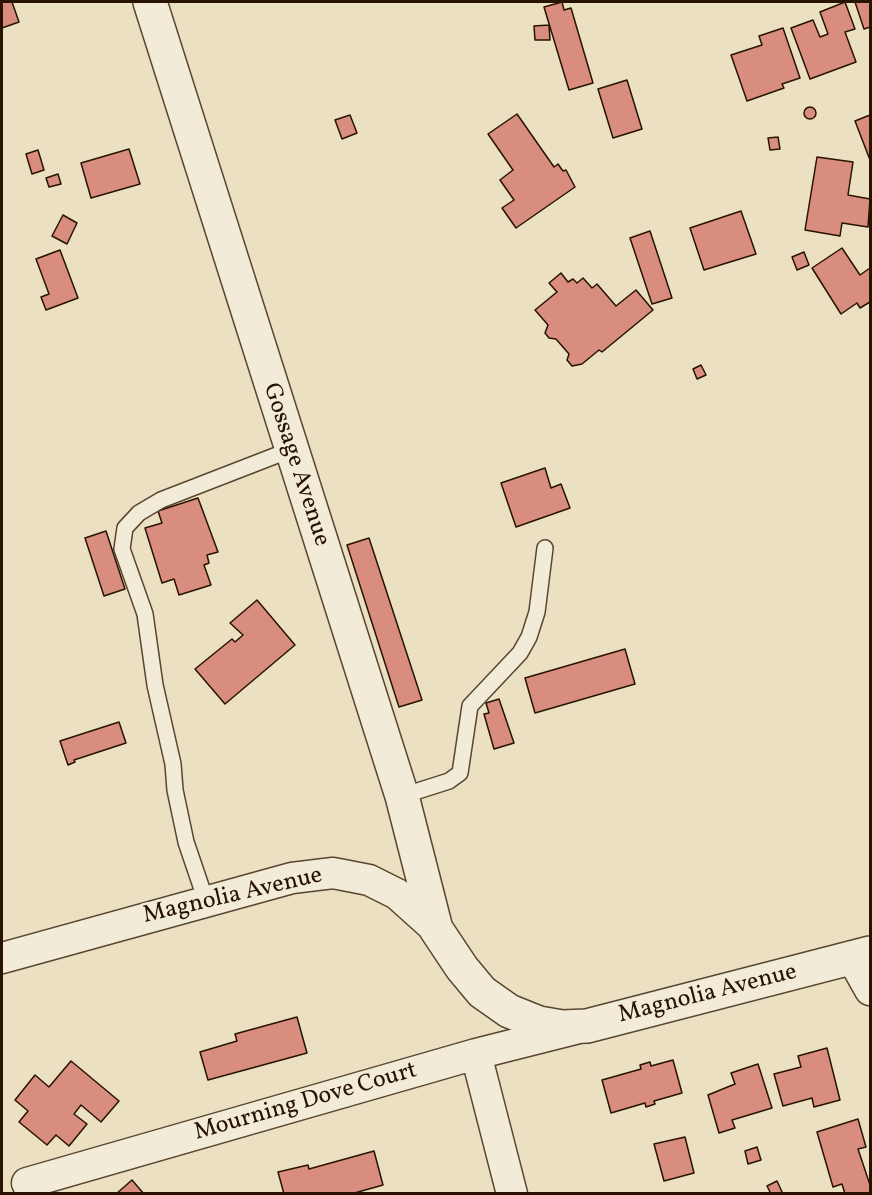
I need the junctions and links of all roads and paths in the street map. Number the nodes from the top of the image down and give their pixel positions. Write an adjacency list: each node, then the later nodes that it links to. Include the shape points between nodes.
1 (150, 2): 2 (street, Gossage Avenue)
2 (290, 450): 4 (street, Gossage Avenue); 5 (lane, via 161,500 139,513 125,528 122,549 145,614 186,842)
3 (545, 548): 4 (lane, via 537,612 529,637 520,653 470,706 460,773 449,781)
4 (402, 796): 6 (street, Gossage Avenue)
5 (206, 901): 6 (street, Magnolia Avenue, via 292,878 333,873 369,880 397,894); 8 (street, Magnolia Avenue)
6 (436, 929): 10 (street, Magnolia Avenue, via 482,992 509,1011 539,1023)
7 (861, 955): 9 (street); 10 (street, Magnolia Avenue)
8 (2, 958)
9 (870, 990)
10 (587, 1026): 11 (street, Mourning Dove Court)
11 (476, 1054): 12 (street, Mourning Dove Court); 13 (street)
12 (27, 1183)
13 (512, 1194)

